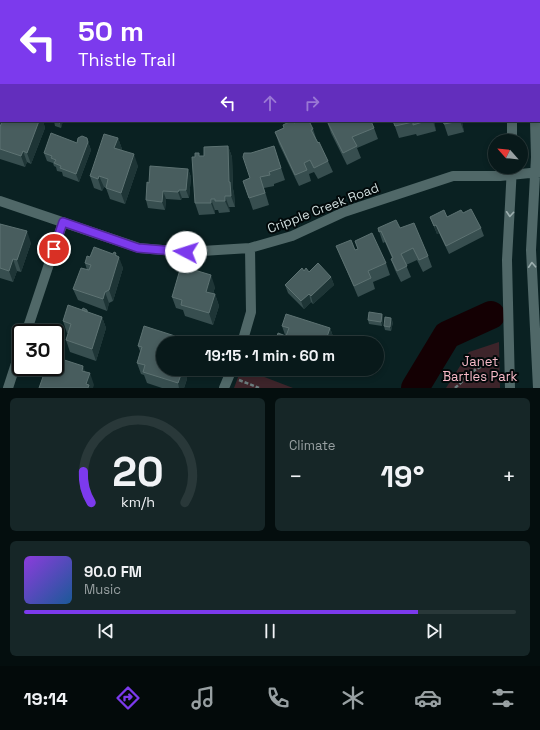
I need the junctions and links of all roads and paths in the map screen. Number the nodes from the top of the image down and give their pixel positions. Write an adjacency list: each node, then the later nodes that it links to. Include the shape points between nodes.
1 (512, 122): 3 (street)
2 (535, 122): 4 (street)
3 (512, 134)
4 (537, 172): 21 (street, one-way to 4, via 531,250)
5 (488, 173): 9 (street, Cripple Creek Road, via 453,176 344,212 292,236)
6 (512, 174): 20 (street, one-way to 20, via 507,260)
7 (0, 201): 8 (street, Cripple Creek Road)
8 (63, 222): 9 (street, Cripple Creek Road, via 138,248 186,252); 10 (street)
9 (250, 248): 11 (street, via 251,312)
10 (29, 324)
11 (244, 336)
12 (496, 360): 19 (path, via 476,369)
13 (12, 376): 16 (street)
14 (229, 376): 17 (street)
15 (238, 376): 18 (path)
16 (8, 388)
17 (224, 388)
18 (259, 388)
19 (456, 388)
20 (510, 388)
21 (538, 388)

